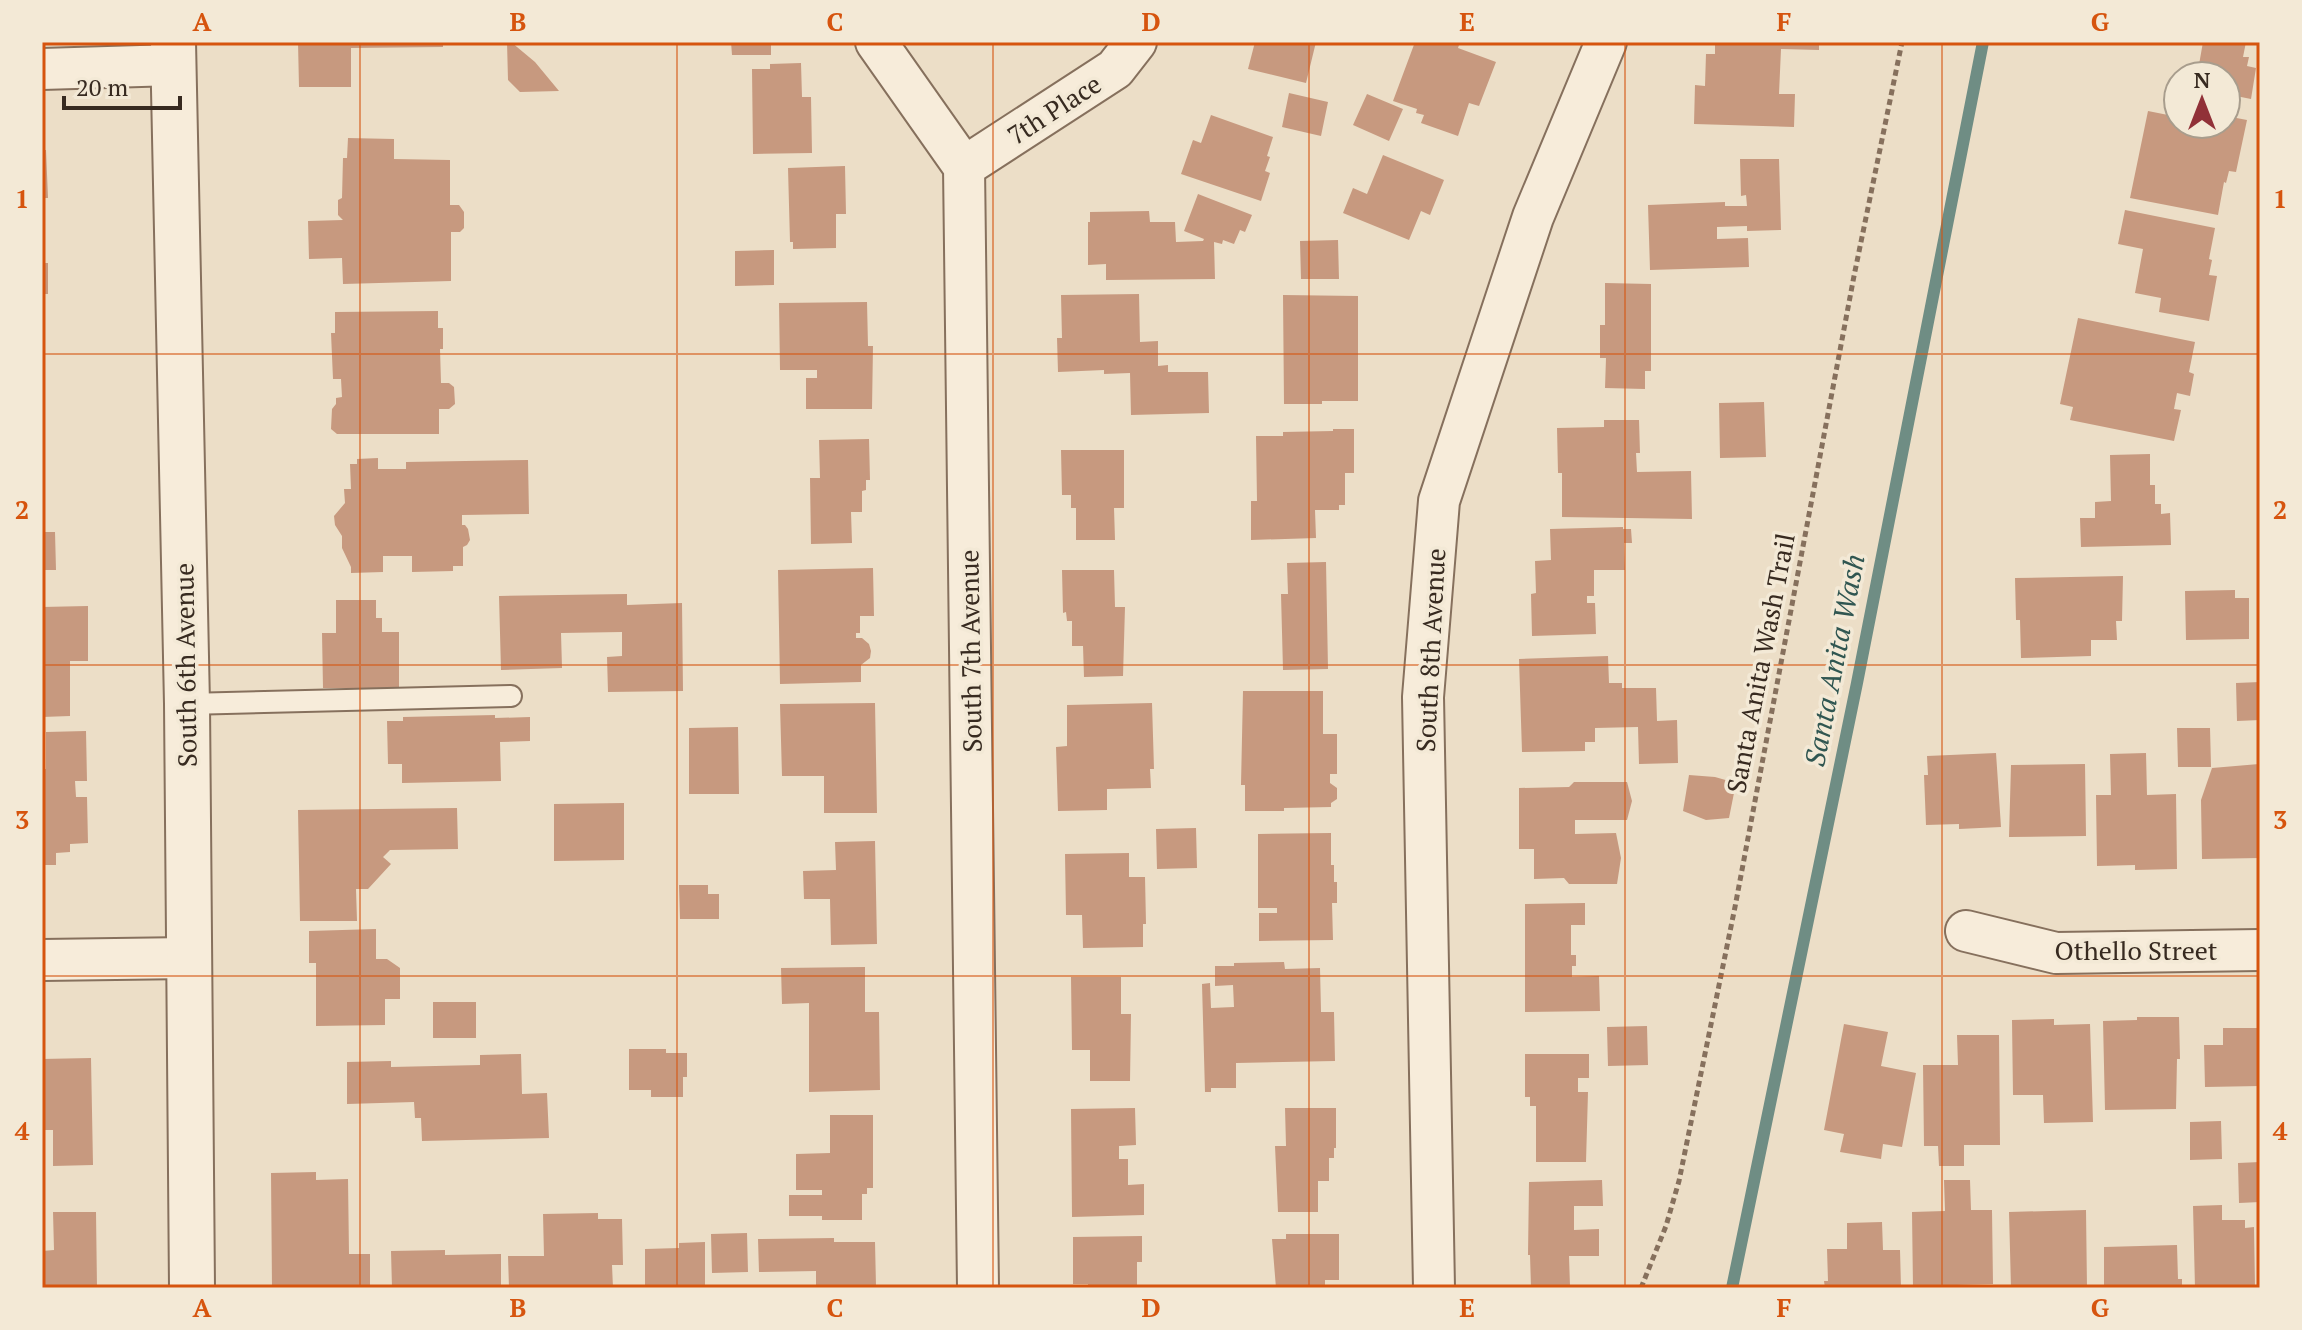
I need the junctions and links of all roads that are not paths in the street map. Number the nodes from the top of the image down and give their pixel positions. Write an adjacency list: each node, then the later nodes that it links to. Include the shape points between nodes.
1 (876, 42): 6 (street)
2 (1136, 42): 6 (street, 7th Place, via 1115,69)
3 (1606, 42): 15 (street, South 8th Avenue, via 1533,217 1439,501 1423,697)
4 (174, 53): 5 (street); 8 (street, South 6th Avenue)
5 (42, 69)
6 (964, 167): 14 (street, South 7th Avenue)
7 (511, 696): 8 (lane)
8 (187, 704): 11 (street, South 6th Avenue)
9 (1966, 931): 10 (street, Othello Street, via 2056,953)
10 (2260, 950)
11 (189, 958): 12 (street); 13 (street, South 6th Avenue)
12 (42, 960)
13 (192, 1288)
14 (978, 1288)
15 (1434, 1288)

